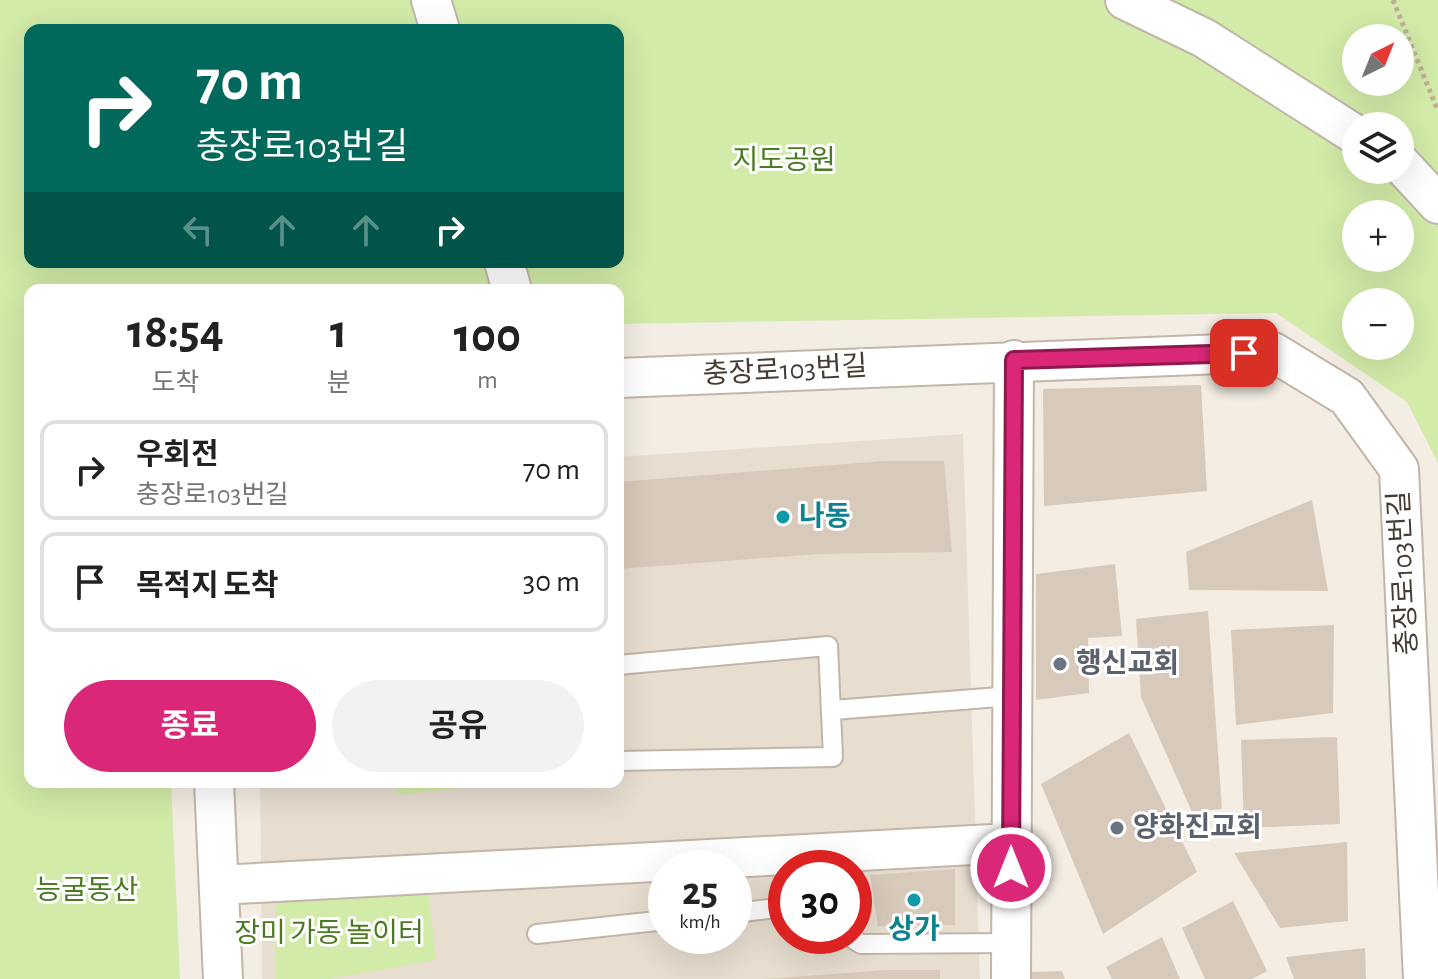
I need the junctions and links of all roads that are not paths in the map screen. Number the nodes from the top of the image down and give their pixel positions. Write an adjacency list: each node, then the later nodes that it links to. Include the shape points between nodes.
1 (431, 0): 3 (street)
2 (1125, 0): 4 (street, via 1204,38)
3 (438, 24)
4 (1342, 126)
5 (1414, 178): 6 (street)
6 (1438, 204)
7 (1014, 360): 8 (street, 충장로103번길); 10 (street); 21 (street, 충장로103번길, via 1273,352 1347,397 1399,469)
8 (624, 378)
9 (624, 664): 11 (lane, via 828,646)
10 (1012, 696): 11 (lane); 14 (street)
11 (833, 710): 12 (lane, via 833,757)
12 (624, 761)
13 (214, 788): 15 (street)
14 (1011, 843): 15 (street); 19 (street)
15 (219, 885): 20 (street)
16 (648, 922): 17 (lane)
17 (537, 934)
18 (872, 945): 19 (lane)
19 (1011, 961)
20 (223, 979)
21 (1423, 979)

